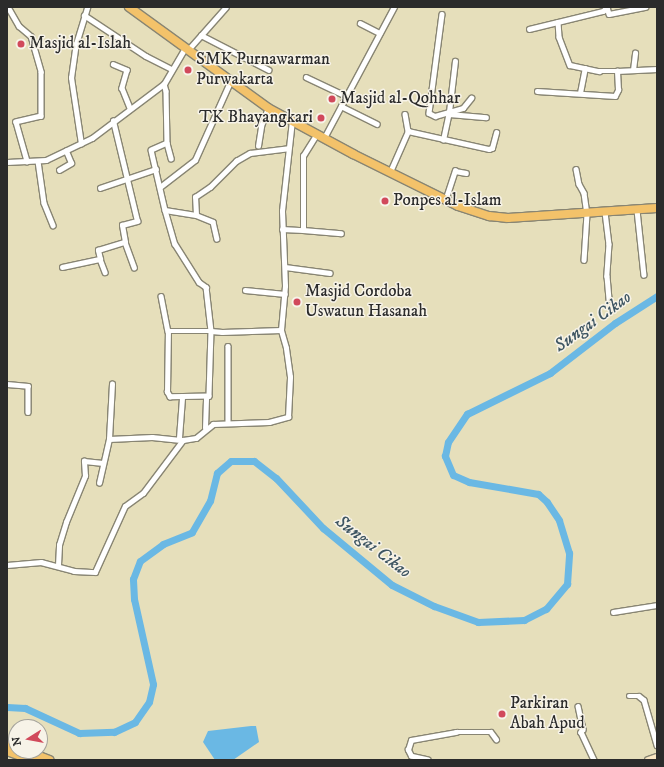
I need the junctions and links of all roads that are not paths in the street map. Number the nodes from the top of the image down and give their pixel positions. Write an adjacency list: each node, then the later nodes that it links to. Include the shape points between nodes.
1 (8, 7): 51 (street, via 19,26 31,36 41,72 41,116 16,122)
2 (87, 7): 9 (street)
3 (226, 7): 14 (street)
4 (394, 7): 13 (street)
5 (607, 7): 6 (street, via 610,14); 10 (street, via 603,11)
6 (645, 7)
7 (131, 8): 15 (highway)
8 (442, 14): 35 (street, via 429,113 435,116)
9 (84, 15): 20 (street, via 146,56); 46 (street, via 71,78)
10 (558, 22): 12 (street); 19 (street, via 559,37 570,65)
11 (360, 23): 13 (street)
12 (529, 29)
13 (380, 33): 30 (street)
14 (201, 35): 15 (street); 22 (street)
15 (186, 49): 20 (street); 26 (highway)
16 (635, 53): 23 (street)
17 (455, 61): 35 (street)
18 (114, 64): 33 (street, via 126,70 122,88)
19 (585, 68): 24 (street); 29 (street)
20 (172, 69): 27 (street)
21 (657, 69): 23 (street)
22 (269, 70)
23 (633, 70): 24 (street)
24 (617, 71): 29 (street, via 618,90 615,96)
25 (306, 77): 30 (street)
26 (230, 82): 34 (highway); 60 (street, via 195,160)
27 (164, 84): 33 (street); 45 (street)
28 (537, 91): 29 (street)
29 (580, 93)
30 (346, 96): 32 (street)
31 (471, 98): 35 (street, via 466,106)
32 (341, 106): 40 (street); 43 (street, via 332,124)
33 (130, 108): 39 (street)
34 (268, 108): 38 (highway); 47 (street, via 261,126)
35 (449, 113): 37 (street); 44 (street)
36 (405, 114): 41 (street)
37 (486, 117)
38 (292, 120): 43 (highway); 48 (street)
39 (113, 121): 46 (street); 59 (street)
40 (377, 124)
41 (408, 131): 44 (street); 57 (street)
42 (496, 133): 44 (street, via 490,149)
43 (322, 135): 57 (highway); 71 (street, via 303,156)
44 (443, 140)
45 (167, 143): 50 (street); 55 (street, via 151,149)
46 (81, 144): 49 (street)
47 (258, 146)
48 (288, 148): 68 (street, via 250,153 236,161 194,199); 70 (street)
49 (66, 151): 52 (street); 56 (street, via 71,163)
50 (171, 158)
51 (26, 161): 52 (street); 53 (street)
52 (38, 161): 69 (street, via 44,203)
53 (7, 162)
54 (576, 168): 67 (street)
55 (156, 169): 59 (street); 60 (street)
56 (59, 170)
57 (390, 172): 62 (highway)
58 (466, 173): 62 (street, via 455,170)
59 (126, 179): 61 (street); 74 (street, via 137,220 122,226)
60 (160, 187): 64 (street)
61 (100, 188)
62 (446, 201): 67 (highway, via 476,213 499,218)
63 (657, 208): 65 (highway)
64 (165, 210): 68 (street); 88 (street, via 175,244 198,280 206,287)
65 (637, 210): 66 (highway); 82 (street)
66 (605, 212): 67 (highway); 86 (street, via 609,244 606,276)
67 (587, 214): 76 (street)
68 (196, 215): 73 (street, via 214,223)
69 (53, 226)
70 (282, 229): 71 (street); 79 (street)
71 (303, 230): 72 (street)
72 (341, 233)
73 (217, 239)
74 (125, 242): 75 (street, via 98,250); 78 (street)
75 (100, 259): 77 (street); 80 (street)
76 (584, 260)
77 (62, 267)
78 (134, 267)
79 (285, 267): 81 (street); 84 (street)
80 (105, 272)
81 (330, 273)
82 (644, 275)
83 (245, 290): 84 (street)
84 (284, 294): 89 (street)
85 (161, 296): 87 (street)
86 (608, 299)
87 (168, 330): 88 (street); 93 (street, via 168,395)
88 (211, 330): 89 (street); 94 (street, via 210,394)
89 (281, 330): 96 (street, via 290,377 288,417 269,422)
90 (228, 346): 96 (street)
91 (7, 384): 95 (street, via 28,386)
92 (112, 384): 98 (street)
93 (182, 398): 94 (street); 99 (street)
94 (206, 398): 97 (street)
95 (28, 412)
96 (228, 423): 97 (street, via 213,424)
97 (205, 428): 99 (street, via 196,438)
98 (109, 439): 99 (street); 100 (street)
99 (181, 439): 103 (street, via 143,493 125,506 95,572 74,571)
100 (103, 463): 101 (street); 103 (street, via 84,461 85,476 59,545)
101 (99, 483)
102 (7, 565): 103 (street, via 38,562)
103 (58, 565)
104 (657, 604): 105 (street)
105 (613, 612)
106 (629, 696): 109 (street, via 638,696 644,700)
107 (578, 706): 114 (street, via 584,729 581,732)
108 (496, 739): 113 (street, via 493,732 463,732 411,740 408,750 411,756)
109 (657, 745)
110 (7, 751): 112 (highway)
111 (657, 757): 115 (street)
112 (32, 760)
113 (428, 760)
114 (594, 760)
115 (648, 760)

